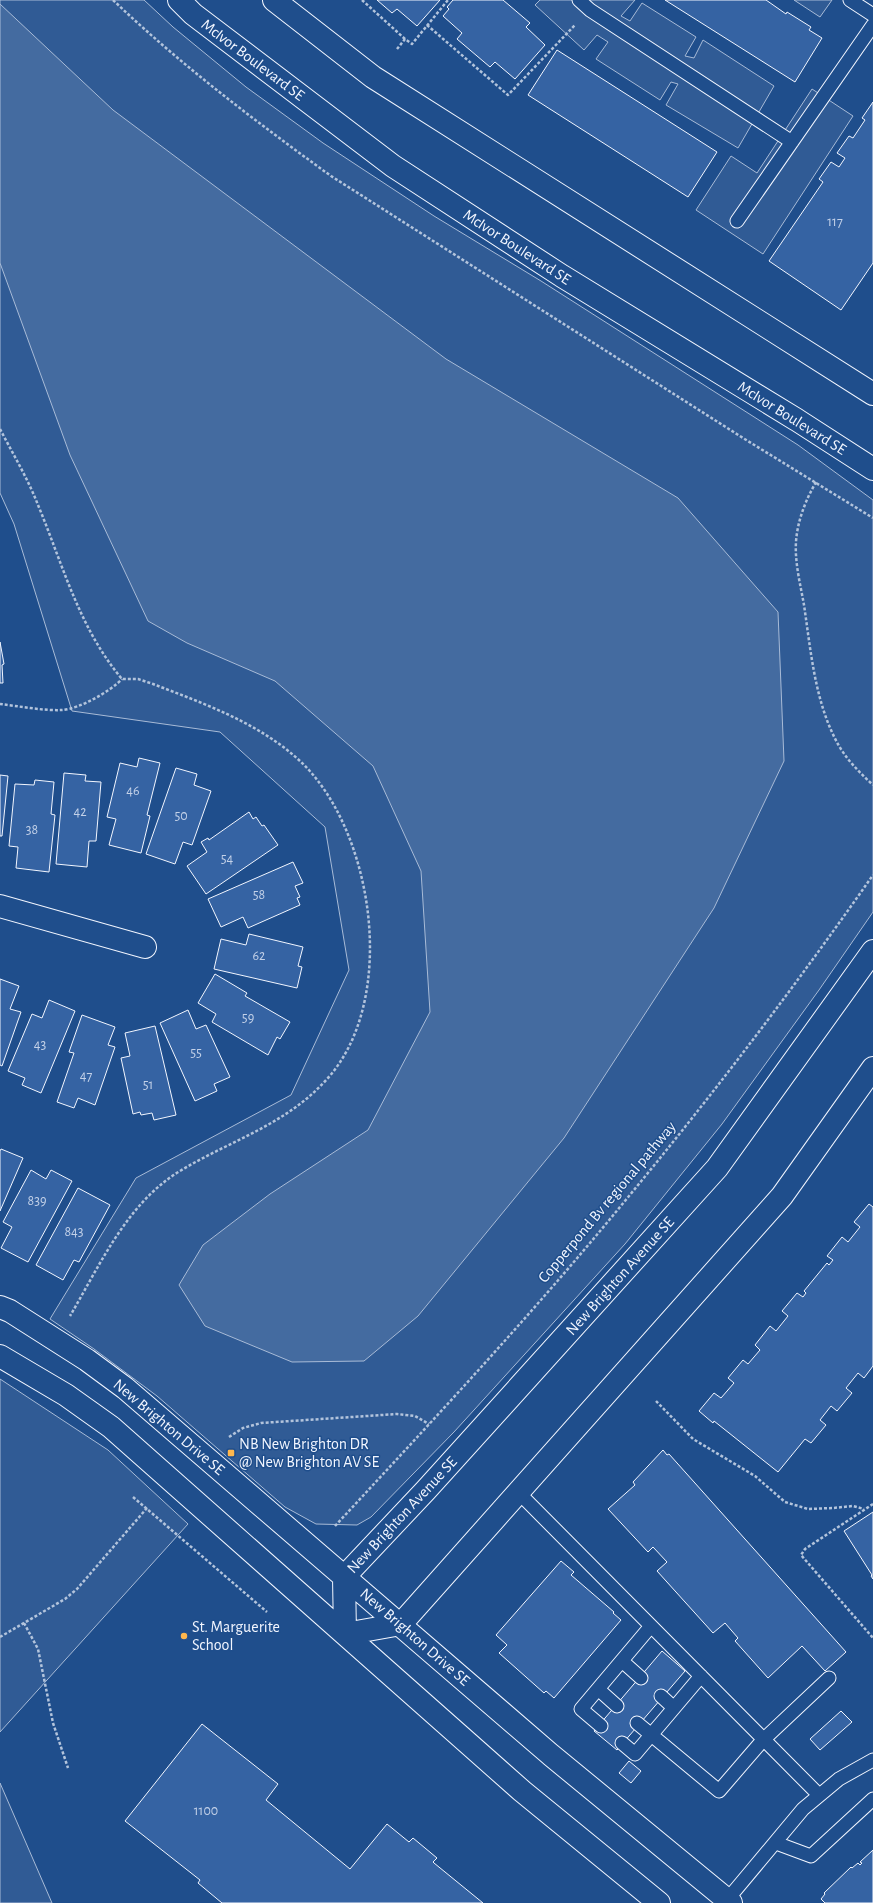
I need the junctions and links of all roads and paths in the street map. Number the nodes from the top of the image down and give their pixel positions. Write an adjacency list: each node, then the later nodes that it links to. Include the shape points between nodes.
1 (113, 0): 19 (path, via 197,76 332,176)
2 (179, 0): 18 (street, McIvor Boulevard SE, via 193,14 393,166 562,276)
3 (274, 0): 16 (street, via 373,77)
4 (362, 0): 12 (path)
5 (448, 0): 10 (path)
6 (578, 0): 8 (lane)
7 (850, 0): 9 (lane)
8 (590, 10): 10 (path, via 508,95); 14 (lane)
9 (873, 15)
10 (427, 25): 12 (path, via 412,44)
11 (873, 25): 14 (lane)
12 (405, 39): 13 (path)
13 (397, 49)
14 (792, 142): 15 (lane)
15 (737, 221)
16 (871, 391)
17 (0, 429): 21 (path, via 38,503 82,618)
18 (873, 469)
19 (816, 482): 20 (path); 23 (path, via 806,502 796,534 796,556 812,656 822,706 830,726 848,759)
20 (873, 518)
21 (122, 679): 22 (path, via 103,694 62,710); 30 (path, via 153,684 252,726 280,744 313,775 344,826 357,863 370,918 370,971 362,1014 356,1030 348,1049 329,1078 312,1095 281,1118 179,1171 152,1192 119,1233)
22 (0, 704)
23 (873, 785)
24 (873, 874): 33 (path, Copperpond Bv regional pathway, via 702,1107 628,1198)
25 (0, 906): 26 (street)
26 (145, 947)
27 (873, 951): 41 (street, New Brighton Avenue SE, via 718,1168)
28 (873, 1068): 35 (street, via 782,1196)
29 (0, 1306): 41 (street, New Brighton Drive SE, via 87,1360 125,1388)
30 (70, 1316)
31 (0, 1356): 46 (street, via 66,1394 111,1426)
32 (656, 1400): 39 (path, via 692,1439 756,1476 785,1502 808,1509 853,1506)
33 (429, 1424): 34 (path, via 415,1416 387,1414 261,1423 243,1428); 40 (path, Copperpond Bv regional pathway)
34 (229, 1437)
35 (518, 1492): 44 (street); 45 (lane)
36 (133, 1497): 38 (path)
37 (873, 1504): 39 (path)
38 (147, 1508): 42 (path); 43 (path, via 76,1589 65,1599)
39 (864, 1509): 48 (path, via 805,1549 801,1555)
40 (335, 1526)
41 (344, 1577): 44 (street, New Brighton Drive SE); 46 (street, New Brighton Avenue SE)
42 (267, 1612)
43 (24, 1623): 47 (path); 63 (path, via 38,1649 53,1723)
44 (401, 1624): 46 (street); 67 (street, New Brighton Drive SE, via 551,1755)
45 (651, 1626): 49 (lane); 50 (lane)
46 (345, 1634): 68 (street, via 522,1791)
47 (0, 1637)
48 (873, 1638)
49 (622, 1661): 51 (lane); 53 (lane)
50 (701, 1676): 56 (lane); 60 (lane)
51 (641, 1678)
52 (829, 1678): 60 (lane)
53 (598, 1689): 55 (lane); 58 (lane, via 581,1709)
54 (661, 1696): 56 (lane)
55 (617, 1706)
56 (674, 1708): 59 (lane)
57 (637, 1722): 59 (lane)
58 (601, 1726)
59 (651, 1734): 60 (lane, via 719,1791); 61 (lane, via 635,1754)
60 (764, 1740): 64 (lane)
61 (622, 1743)
62 (873, 1760): 64 (lane, via 839,1779)
63 (68, 1768)
64 (818, 1795): 66 (lane, via 803,1809)
65 (873, 1799): 66 (lane, via 811,1856)
66 (776, 1843): 67 (lane)
67 (727, 1902)
68 (659, 1903)

